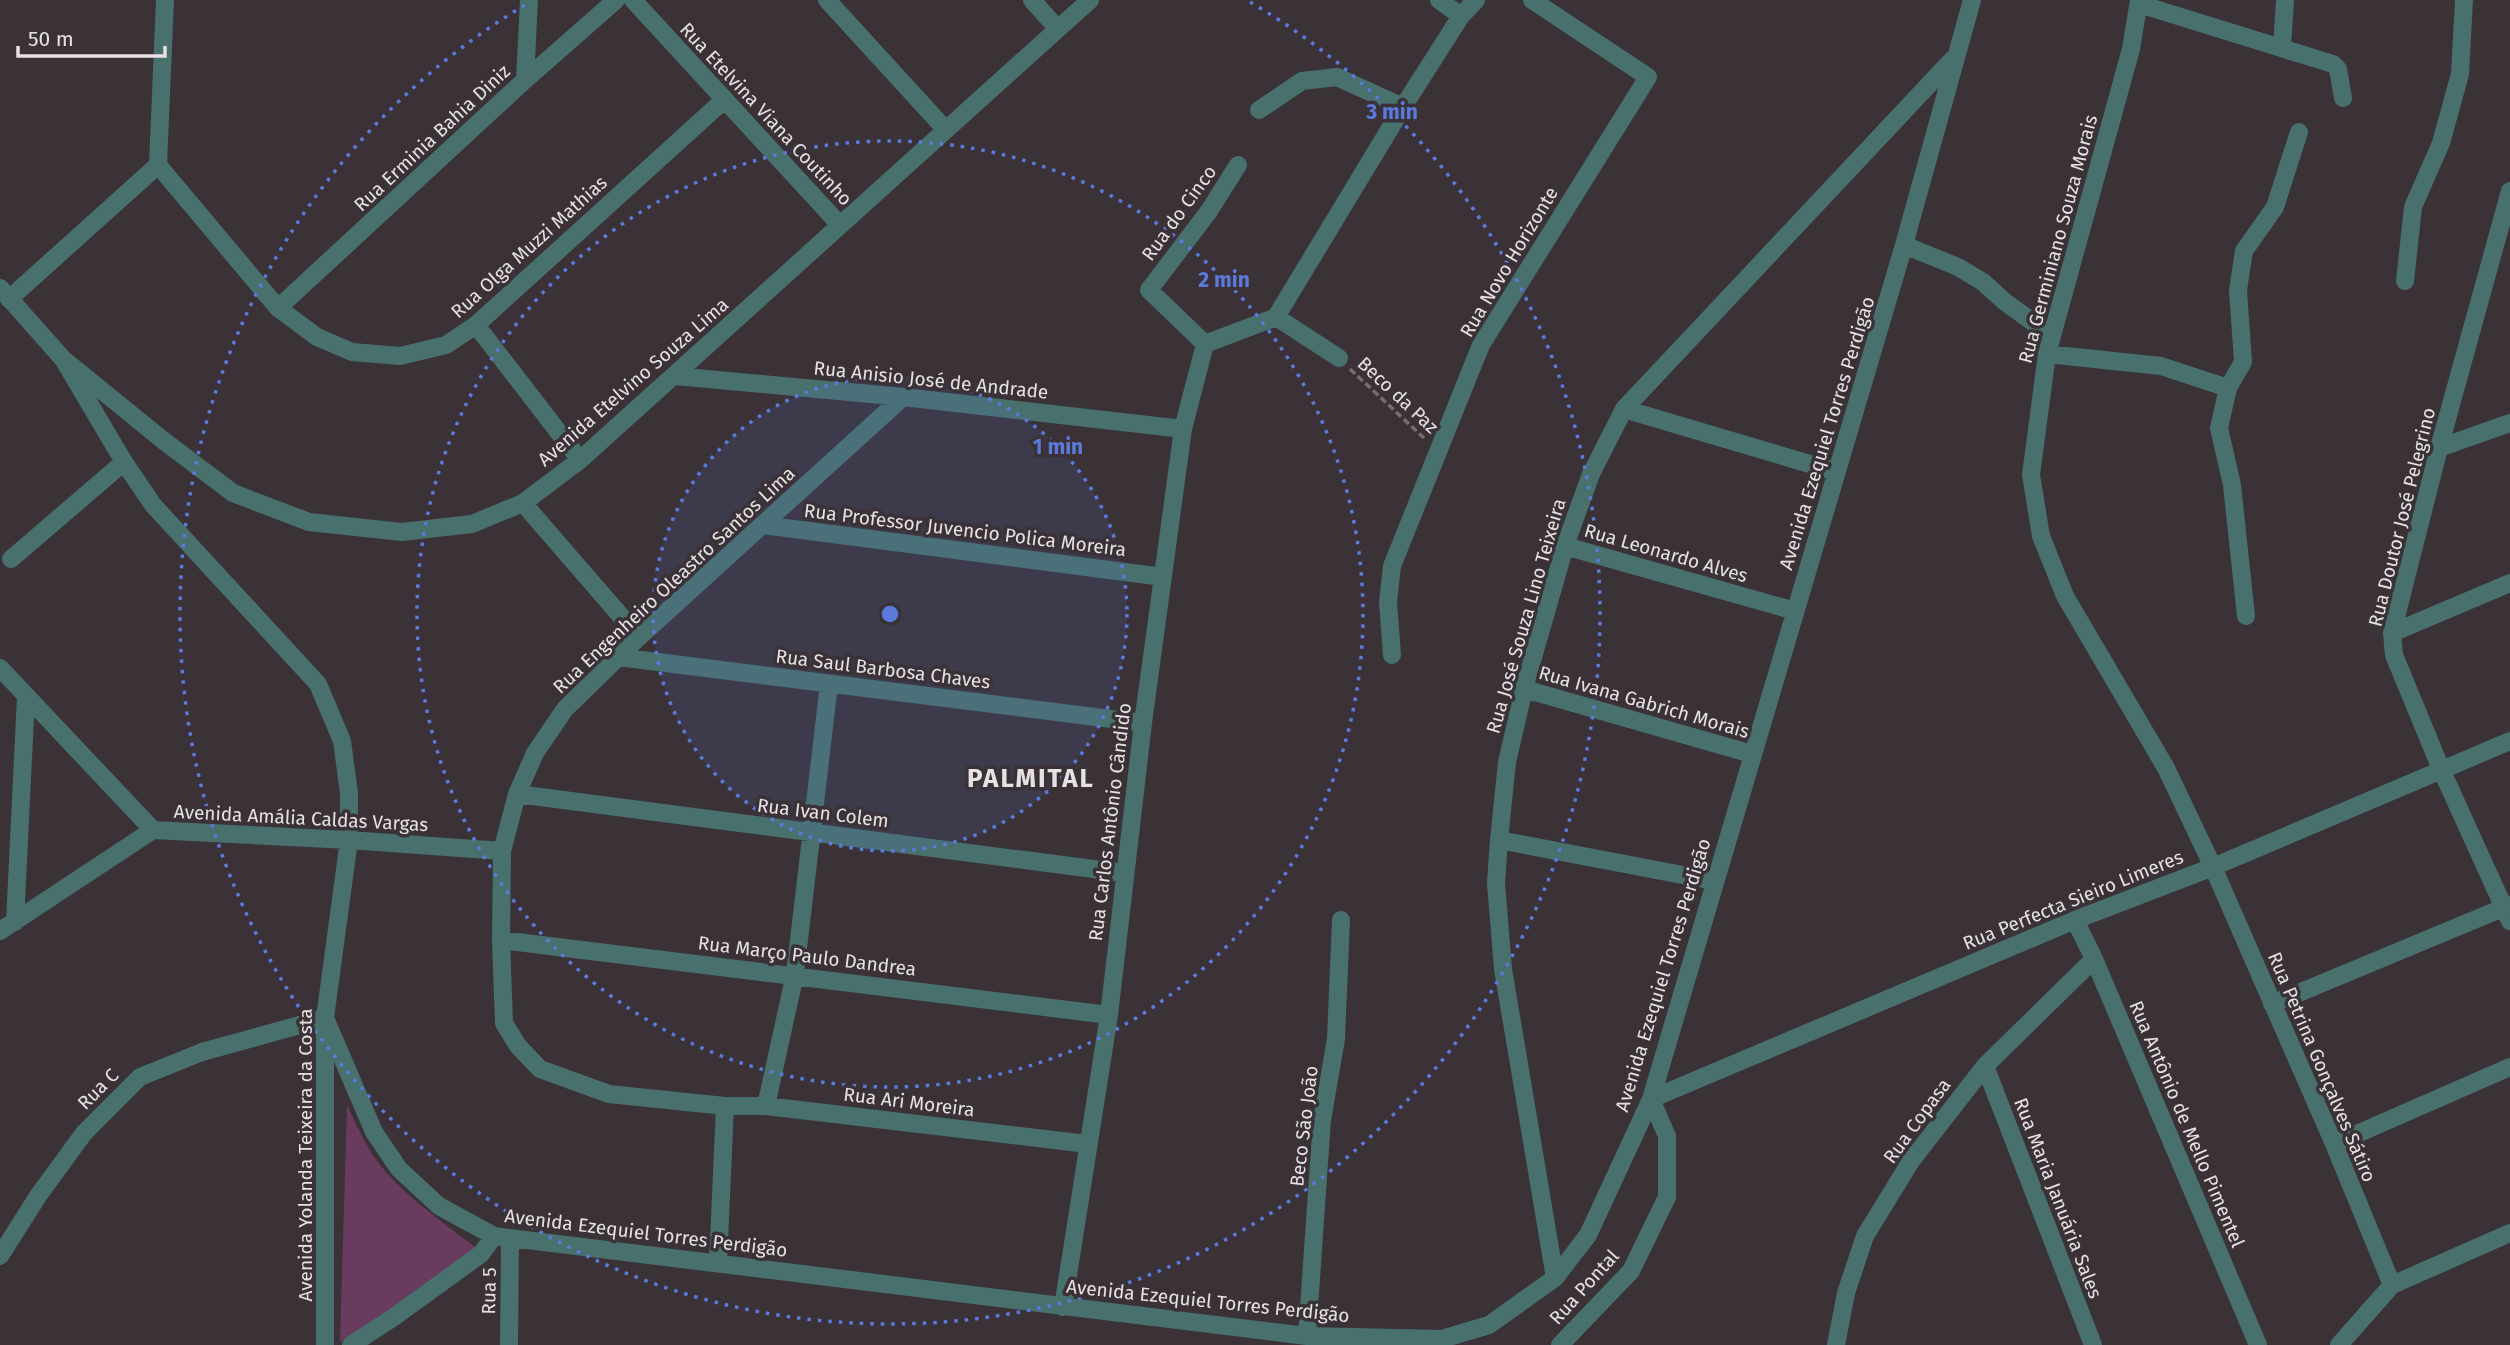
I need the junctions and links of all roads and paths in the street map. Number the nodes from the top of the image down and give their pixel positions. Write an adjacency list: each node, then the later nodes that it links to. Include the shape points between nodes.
1 (165, 0): 26 (street)
2 (529, 0): 19 (street)
3 (616, 0): 19 (street, Rua Erminia Bahia Diniz)
4 (633, 0): 21 (street, Rua Etelvina Viana Coutinho)
5 (827, 0): 24 (street)
6 (1032, 0): 16 (street)
7 (1090, 0): 16 (street, Avenida Etelvino Souza Lima)
8 (1439, 0): 15 (street)
9 (1476, 0): 15 (street)
10 (1532, 0): 48 (street, Rua Novo Horizonte, via 1648,77 1481,345)
11 (1972, 0): 18 (street, Avenida Ezequiel Torres Perdigão)
12 (2286, 0): 17 (street)
13 (2464, 0): 31 (street, via 2460,74 2441,143 2413,207)
14 (2139, 2): 17 (street); 36 (street, Rua Germiniano Souza Morais, via 2131,49)
15 (1461, 16): 22 (street)
16 (1058, 29): 24 (street, Avenida Etelvino Souza Lima)
17 (2282, 47): 20 (street, via 2333,64)
18 (1955, 58): 30 (street, Avenida Ezequiel Torres Perdigão); 44 (street, Rua José Souza Lino Teixeira)
19 (525, 80): 33 (street, Rua Erminia Bahia Diniz)
20 (2343, 98)
21 (724, 100): 29 (street, Rua Etelvina Viana Coutinho); 35 (street, Rua Olga Muzzi Mathias)
22 (1403, 107): 23 (street, via 1337,77 1302,81); 34 (street)
23 (1259, 110)
24 (946, 130): 29 (street, Avenida Etelvino Souza Lima)
25 (2299, 131): 42 (street, via 2275,207 2244,251 2238,290 2243,362)
26 (158, 165): 32 (street); 33 (street, Rua Olga Muzzi Mathias)
27 (1238, 165): 37 (street, Rua do Cinco, via 1149,290)
28 (2510, 191): 47 (street, Rua Doutor José Pelegrino)
29 (840, 225): 41 (street, Avenida Etelvino Souza Lima)
30 (1904, 245): 36 (street, via 1983,282); 51 (street, Avenida Ezequiel Torres Perdigão)
31 (2404, 281)
32 (5, 294): 40 (street, Avenida Yolanda Teixeira da Costa)
33 (278, 308): 35 (street, Rua Olga Muzzi Mathias, via 317,337 352,352 400,356 446,345)
34 (1276, 317): 37 (street); 39 (street)
35 (476, 326): 49 (street)
36 (2051, 335): 38 (street, Rua Germiniano Souza Morais)
37 (1205, 344): 46 (street, Rua Carlos Antônio Cândido)
38 (2047, 354): 42 (street, via 2161,366); 78 (street, Rua Germiniano Souza Morais, via 2031,475 2040,536 2065,596 2166,768)
39 (1339, 358): 48 (path, Beco da Paz)
40 (63, 359): 50 (street, Avenida Yolanda Teixeira da Costa); 52 (street, Avenida Etelvino Souza Lima, via 233,493 309,522 402,532 472,524)
41 (675, 376): 43 (street, Rua Anisio José de Andrade); 49 (street, Avenida Etelvino Souza Lima)
42 (2228, 387): 59 (street, via 2219,428 2232,485)
43 (903, 397): 46 (street, Rua Anisio José de Andrade); 53 (street, Rua Engenheiro Oleastro Santos Lima)
44 (1624, 410): 51 (street); 54 (street, Rua José Souza Lino Teixeira, via 1591,474)
45 (2510, 423): 47 (street)
46 (1183, 429): 56 (street, Rua Carlos Antônio Cândido)
47 (2439, 448): 60 (street, Rua Doutor José Pelegrino)
48 (1438, 452): 62 (street, Rua Novo Horizonte, via 1392,566 1388,602)
49 (580, 460): 52 (street, Avenida Etelvino Souza Lima)
50 (124, 462): 55 (street); 75 (street, Avenida Yolanda Teixeira da Costa, via 153,505 318,684 342,741)
51 (1837, 472): 58 (street, Avenida Ezequiel Torres Perdigão)
52 (523, 503): 61 (street)
53 (762, 525): 56 (street, Rua Professor Juvencio Polica Moreira); 61 (street, Rua Engenheiro Oleastro Santos Lima)
54 (1565, 546): 58 (street, Rua Leonardo Alves); 66 (street, Rua José Souza Lino Teixeira)
55 (11, 559)
56 (1163, 577): 68 (street, Rua Carlos Antônio Cândido)
57 (2510, 583): 60 (street)
58 (1795, 611): 70 (street, Avenida Ezequiel Torres Perdigão)
59 (2246, 616)
60 (2392, 632): 71 (street, Rua Doutor José Pelegrino, via 2395,655)
61 (639, 638): 63 (street, Rua Engenheiro Oleastro Santos Lima)
62 (1392, 655)
63 (618, 657): 65 (street, Rua Saul Barbosa Chaves); 72 (street, Rua Engenheiro Oleastro Santos Lima, via 565,709 535,753)
64 (0, 668): 67 (street, Avenida Amália Caldas Vargas)
65 (829, 684): 68 (street, Rua Saul Barbosa Chaves); 74 (street)
66 (1524, 689): 70 (street, Rua Ivana Gabrich Morais); 76 (street, Rua José Souza Lino Teixeira, via 1507,762)
67 (26, 697): 73 (street, Avenida Amália Caldas Vargas); 84 (street)
68 (1143, 723): 79 (street, Rua Carlos Antônio Cândido)
69 (2510, 741): 71 (street, Rua Perfecta Sieiro Limeres)
70 (1752, 754): 80 (street, Avenida Ezequiel Torres Perdigão)
71 (2441, 769): 78 (street, Rua Perfecta Sieiro Limeres); 81 (street, Rua Doutor José Pelegrino)
72 (517, 794): 74 (street, Rua Ivan Colem); 77 (street, Rua Engenheiro Oleastro Santos Lima)
73 (153, 830): 75 (street, Avenida Amália Caldas Vargas); 84 (street)
74 (811, 833): 79 (street, Rua Ivan Colem); 87 (street)
75 (349, 840): 77 (street, Avenida Amália Caldas Vargas); 90 (street, Avenida Yolanda Teixeira da Costa)
76 (1499, 840): 80 (street); 103 (street, Rua José Souza Lino Teixeira, via 1496,883 1503,969)
77 (502, 851): 85 (street, Rua Engenheiro Oleastro Santos Lima)
78 (2213, 867): 83 (street, Rua Perfecta Sieiro Limeres); 88 (street, Rua Petrina Gonçalves Sátiro)
79 (1124, 873): 89 (street, Rua Carlos Antônio Cândido)
80 (1714, 881): 94 (street, Avenida Ezequiel Torres Perdigão)
81 (2508, 911): 88 (street)
82 (1341, 920): 106 (street, Beco São João, via 1336,1039 1322,1120)
83 (2075, 920): 86 (street, Rua Antônio de Mello Pimentel); 94 (street, Rua Perfecta Sieiro Limeres)
84 (7, 927)
85 (501, 940): 87 (street, Rua Março Paulo Dandrea); 93 (street, Rua Engenheiro Oleastro Santos Lima, via 504,1023 518,1046 540,1069)
86 (2094, 960): 91 (street, Rua Copasa); 113 (street, Rua Antônio de Mello Pimentel)
87 (795, 974): 89 (street, Rua Março Paulo Dandrea); 96 (street)
88 (2272, 1004): 98 (street, Rua Petrina Gonçalves Sátiro)
89 (1108, 1016): 97 (street, Rua Carlos Antônio Cândido)
90 (325, 1018): 100 (street, Avenida Ezequiel Torres Perdigão, via 374,1132 399,1169 439,1206); 101 (street, Rua C, via 202,1052 140,1077 84,1133); 107 (street, Avenida Yolanda Teixeira da Costa)
91 (1984, 1066): 111 (street, Rua Copasa, via 1911,1161 1865,1236 1846,1293); 112 (street, Rua Maria Januária Sales)
92 (2510, 1067): 98 (street)
93 (609, 1094): 95 (street, Rua Ari Moreira)
94 (1651, 1099): 103 (street, Avenida Ezequiel Torres Perdigão, via 1588,1235); 110 (street, Rua Pontal, via 1667,1136 1667,1197 1631,1271)
95 (724, 1106): 96 (street, Rua Ari Moreira); 102 (street)
96 (766, 1106): 97 (street, Rua Ari Moreira)
97 (1088, 1144): 105 (street, Rua Carlos Antônio Cândido)
98 (2334, 1144): 104 (street, Rua Petrina Gonçalves Sátiro)
99 (2510, 1233): 104 (street)
100 (502, 1237): 102 (street, Avenida Ezequiel Torres Perdigão); 108 (street); 109 (street, Rua 5)
101 (0, 1256)
102 (718, 1263): 105 (street, Avenida Ezequiel Torres Perdigão)
103 (1555, 1278): 106 (street, Avenida Ezequiel Torres Perdigão, via 1489,1325 1442,1339)
104 (2392, 1285): 114 (street)
105 (1063, 1307): 106 (street, Avenida Ezequiel Torres Perdigão)
106 (1307, 1336)
107 (325, 1345)
108 (351, 1345)
109 (509, 1345)
110 (1560, 1345)
111 (1836, 1345)
112 (2093, 1345)
113 (2258, 1345)
114 (2339, 1345)

